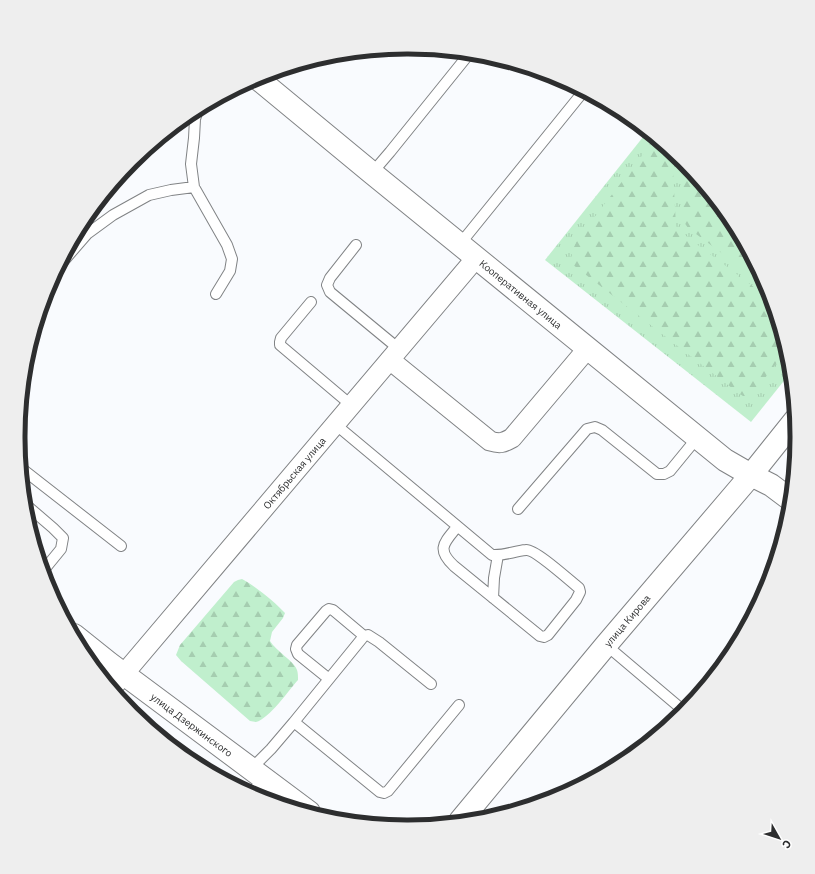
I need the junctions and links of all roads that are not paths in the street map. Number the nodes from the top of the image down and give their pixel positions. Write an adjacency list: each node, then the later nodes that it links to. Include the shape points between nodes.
1 (465, 59): 5 (lane)
2 (263, 83): 5 (main road, Кооперативная улица)
3 (581, 96): 7 (lane)
4 (195, 119): 6 (lane, via 191,164)
5 (372, 173): 7 (main road, Кооперативная улица)
6 (194, 187): 9 (lane, via 149,195 87,234); 11 (lane, via 227,245 232,259 230,271)
7 (460, 244): 10 (main road, Кооперативная улица)
8 (356, 245): 14 (lane, via 327,285 330,292)
9 (75, 248)
10 (476, 258): 13 (main road, Кооперативная улица); 14 (street, Октябрьская улица)
11 (216, 294)
12 (311, 302): 15 (lane, via 281,338 280,345)
13 (588, 348): 14 (street, via 512,438 498,443 490,442); 18 (main road, Кооперативная улица)
14 (395, 354): 15 (street, Октябрьская улица)
15 (352, 406): 16 (street, Октябрьская улица)
16 (335, 424): 24 (lane); 33 (street, Октябрьская улица)
17 (790, 427): 20 (main road, улица Кирова)
18 (697, 438): 20 (main road, Кооперативная улица, via 725,460); 22 (lane, via 670,471 657,474 602,430 595,427 587,429)
19 (27, 473): 25 (lane)
20 (751, 475): 21 (main road, Кооперативная улица); 30 (main road, улица Кирова)
21 (786, 496)
22 (518, 509)
23 (32, 510): 27 (lane, via 63,538 61,548)
24 (457, 527): 26 (lane, via 492,555); 28 (lane, via 444,544 447,560)
25 (121, 546)
26 (498, 556): 28 (lane); 28 (lane, via 528,550 537,554 579,588 580,592 544,637)
27 (47, 566)
28 (493, 598)
29 (364, 636): 32 (lane); 32 (lane, via 329,609 297,645 298,654); 34 (lane, via 368,635 379,642)
30 (606, 646): 36 (lane); 40 (main road, улица Кирова)
31 (93, 656): 33 (main road, улица Дзержинского)
32 (329, 680): 37 (lane)
33 (118, 681): 38 (main road, улица Дзержинского)
34 (431, 684)
35 (459, 705): 37 (lane, via 388,792 384,793)
36 (679, 706)
37 (294, 722): 38 (lane, via 271,749)
38 (255, 780): 39 (main road, улица Дзержинского)
39 (289, 800)
40 (465, 815)

